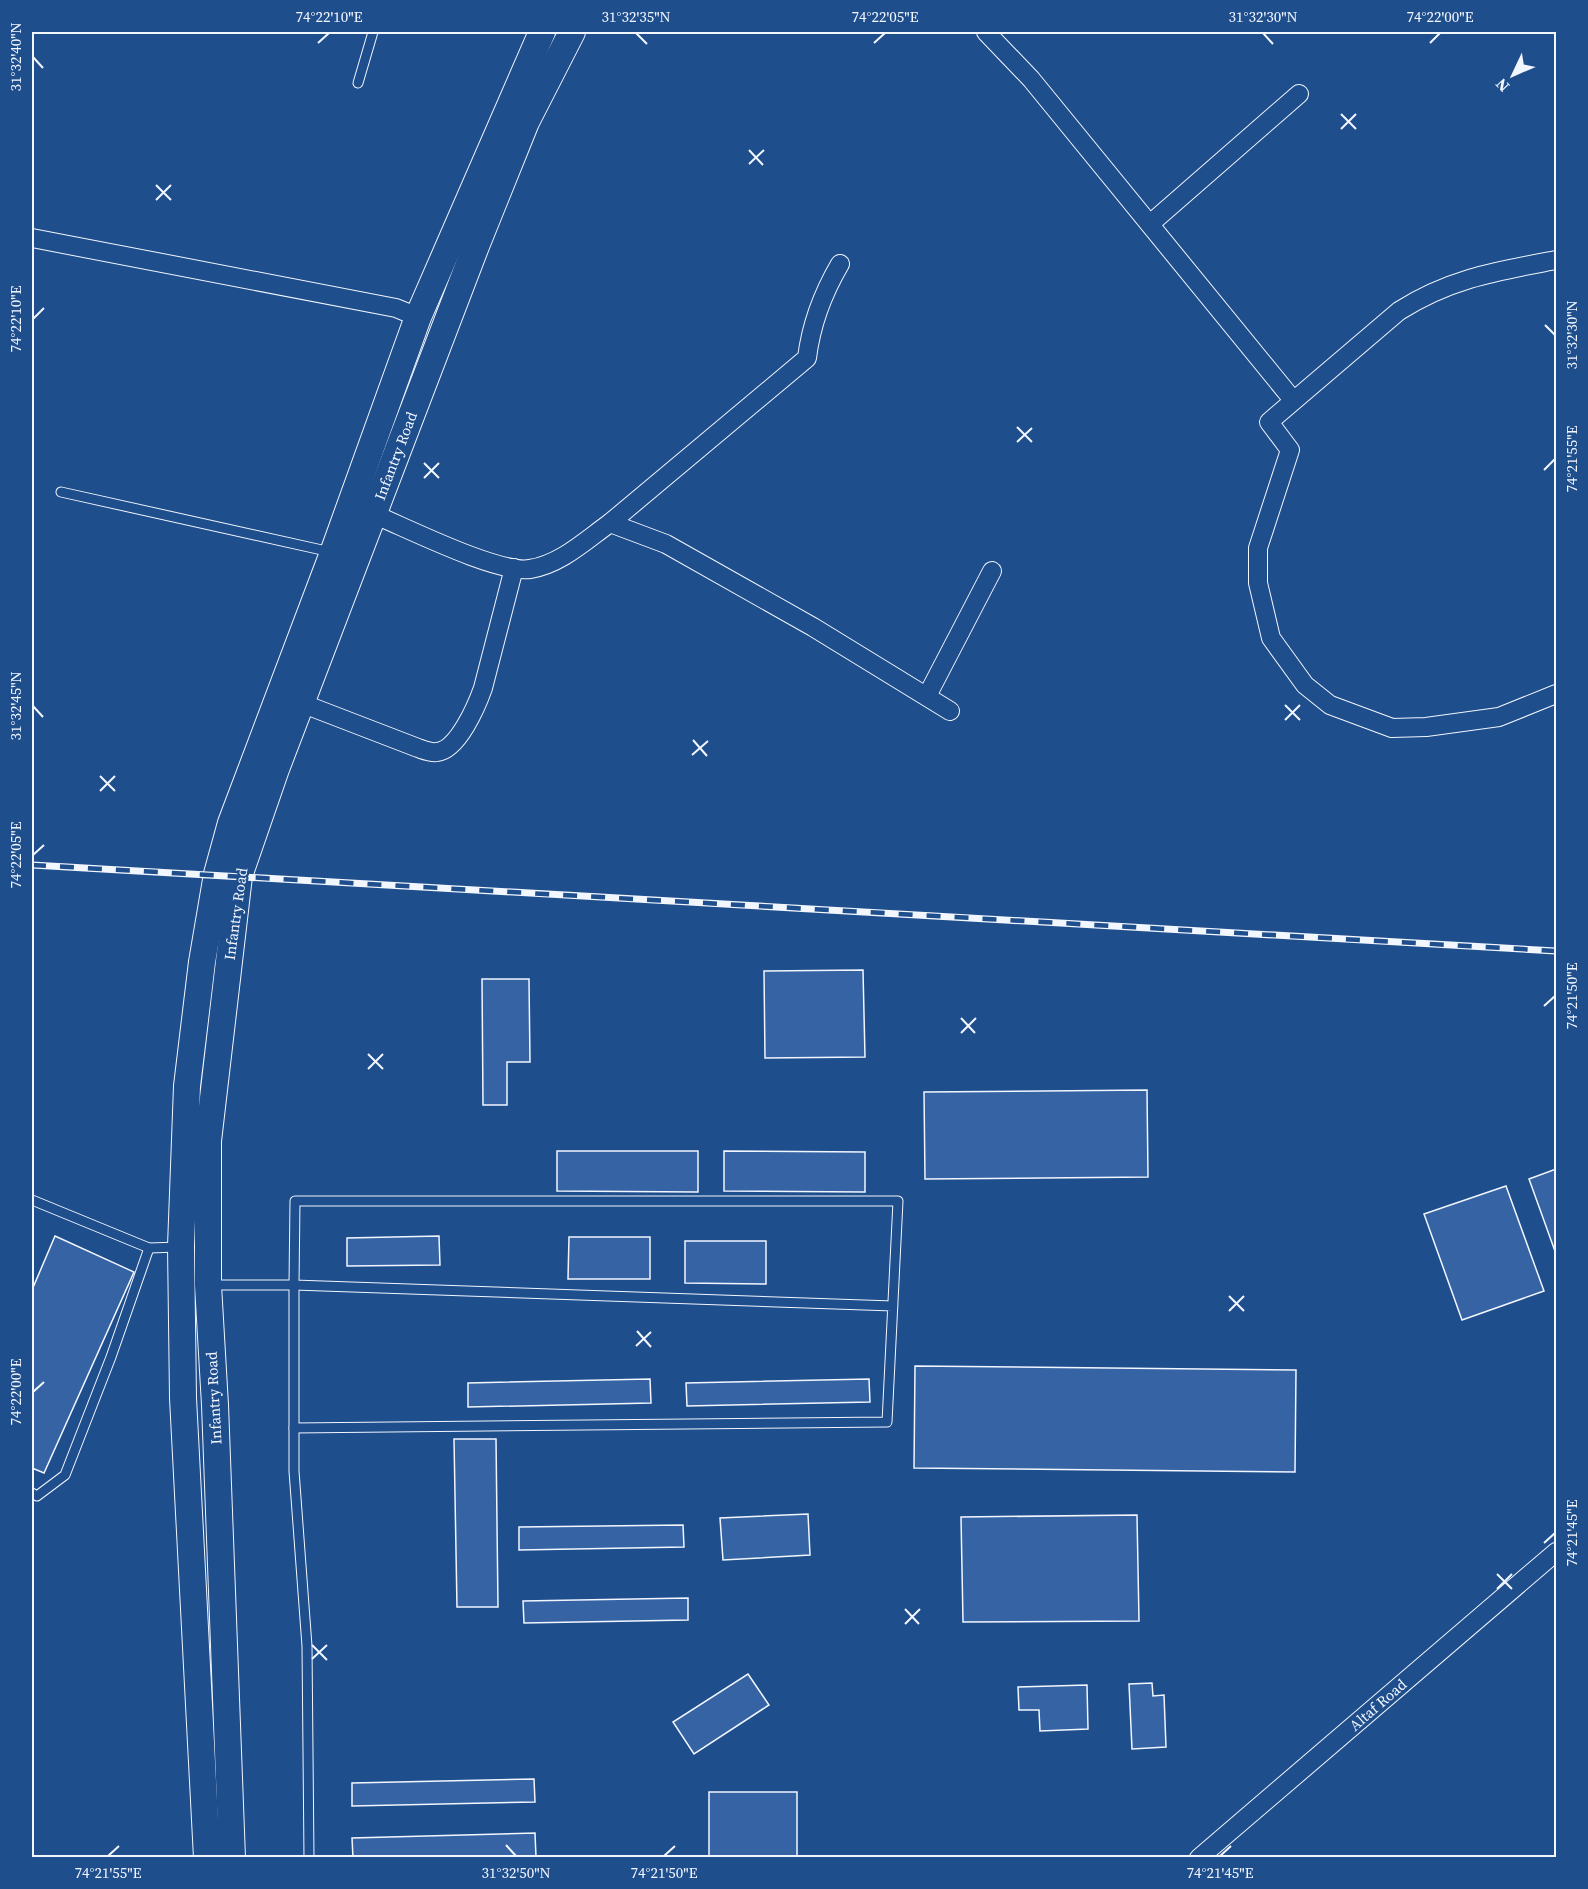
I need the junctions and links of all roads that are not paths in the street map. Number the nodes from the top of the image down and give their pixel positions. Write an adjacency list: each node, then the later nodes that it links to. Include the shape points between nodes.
1 (373, 32): 5 (lane)
2 (542, 32): 11 (main road, Infantry Road)
3 (572, 32): 14 (main road, Infantry Road, via 526,122)
4 (986, 32): 7 (street)
5 (358, 83)
6 (1299, 94): 7 (street)
7 (1150, 224): 12 (street)
8 (32, 238): 11 (street, via 396,308)
9 (1557, 260): 12 (street, via 1492,272 1446,285 1419,298)
10 (840, 264): 15 (street, via 817,314 807,358)
11 (418, 317): 16 (main road, Infantry Road)
12 (1293, 399): 19 (street, via 1269,422 1290,450 1258,548 1258,583 1272,638 1305,685 1330,705 1392,728 1499,717)
13 (61, 492): 16 (lane)
14 (374, 514): 16 (main road, Infantry Road); 17 (street, via 481,559)
15 (610, 523): 17 (street, via 549,563 529,569); 20 (street, via 666,544)
16 (345, 556): 21 (main road, Infantry Road); 24 (main road, Infantry Road, via 235,813 219,862 187,1086)
17 (514, 568): 21 (street, via 477,705 445,750 435,753 418,748)
18 (992, 571): 20 (street)
19 (1557, 694)
20 (927, 696): 22 (street)
21 (302, 703): 24 (main road, Infantry Road, via 239,876)
22 (950, 711)
23 (32, 1200): 25 (lane)
24 (194, 1245): 25 (lane); 26 (main road, Infantry Road)
25 (148, 1248): 30 (lane, via 65,1475 37,1496)
26 (195, 1285): 27 (lane); 32 (main road, Infantry Road, via 183,1398); 33 (main road, Infantry Road, via 216,1428)
27 (294, 1285): 28 (lane); 28 (lane, via 295,1201 898,1201); 29 (lane)
28 (893, 1306): 29 (lane, via 887,1422)
29 (294, 1428): 34 (lane, via 307,1646)
30 (32, 1493)
31 (1557, 1552): 35 (street, Altaf Road)
32 (207, 1857)
33 (232, 1857)
34 (309, 1857)
35 (1199, 1857)

